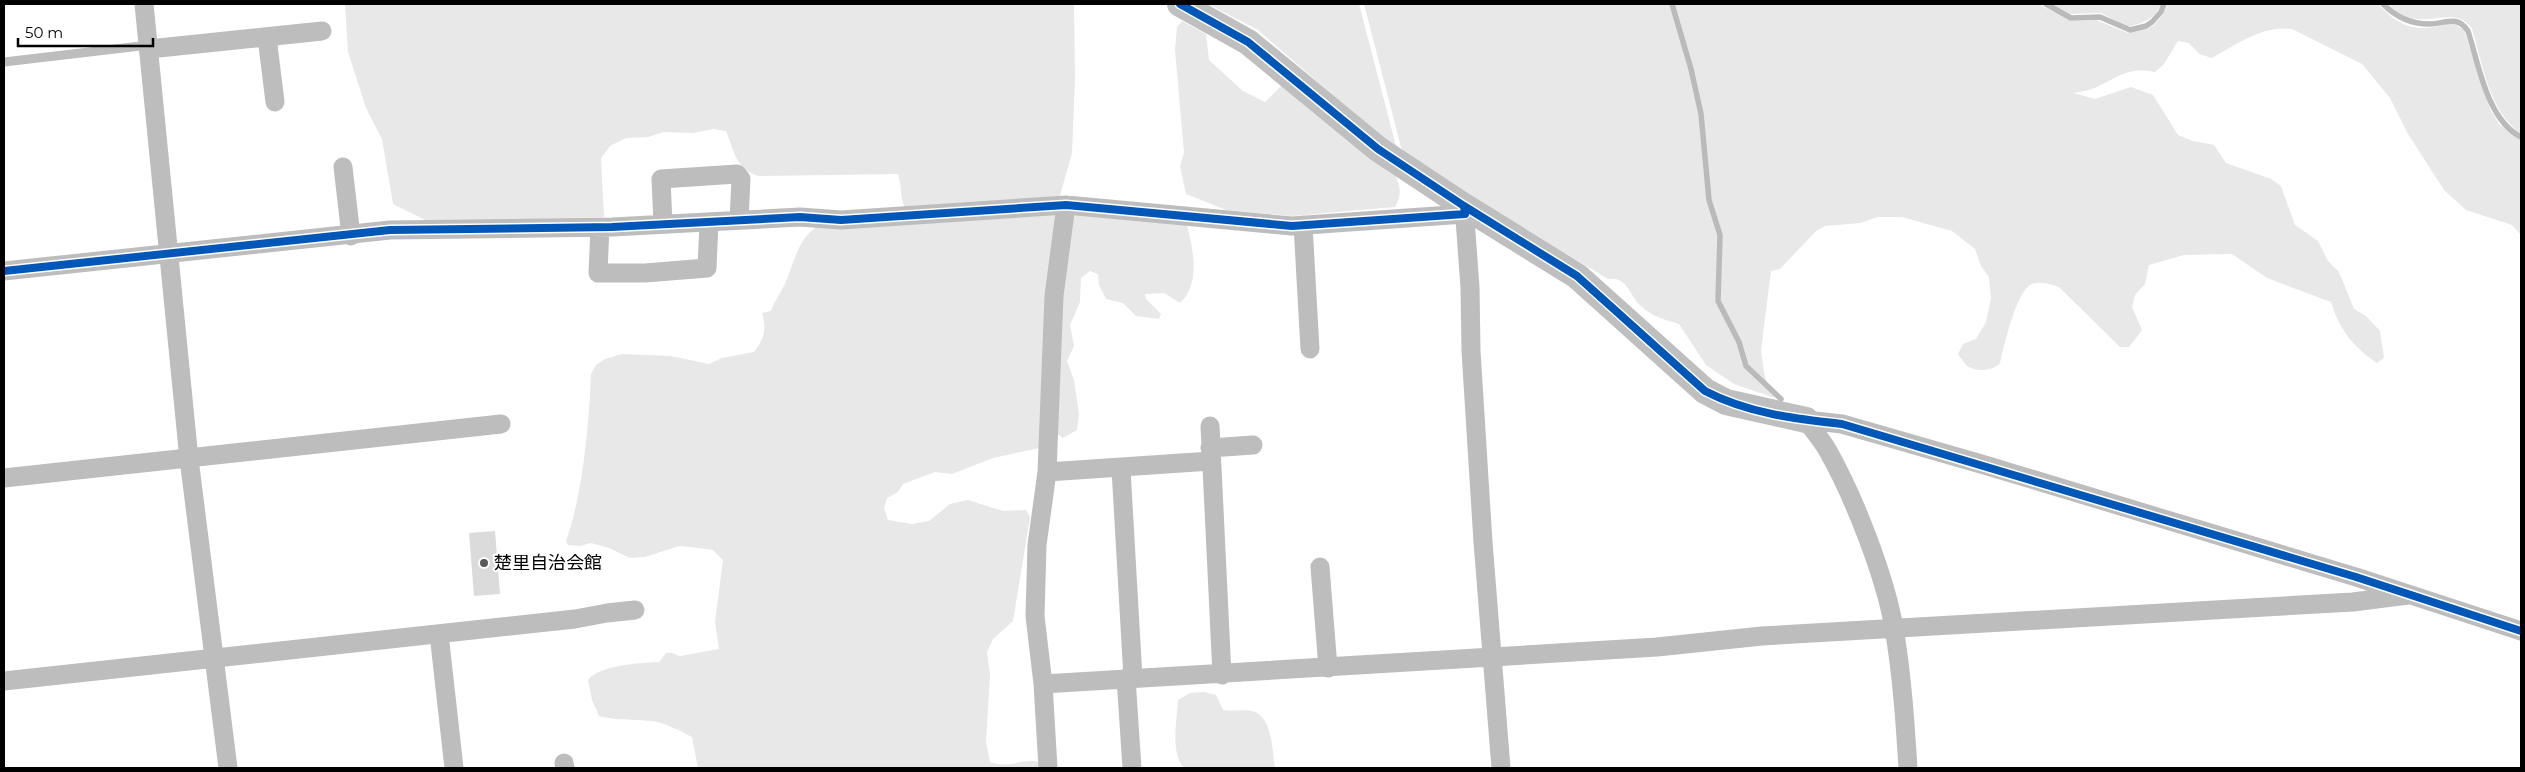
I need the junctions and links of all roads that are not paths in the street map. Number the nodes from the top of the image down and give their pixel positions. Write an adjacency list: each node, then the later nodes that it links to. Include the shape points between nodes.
1 (144, 4): 5 (street)
2 (1180, 4): 10 (street, via 1248,42 1378,149)
3 (322, 31): 4 (street)
4 (268, 37): 5 (street); 7 (street)
5 (149, 47): 6 (lane); 17 (street)
6 (4, 62)
7 (275, 102)
8 (343, 167): 16 (street)
9 (1066, 205): 11 (street, via 841,220 800,217); 14 (street); 27 (street, via 1054,296)
10 (1464, 210): 14 (street); 20 (street, via 1577,276 1704,391 1726,402); 35 (street)
11 (738, 220): 12 (street); 13 (street, via 742,179 737,174 661,179)
12 (709, 222): 13 (street); 15 (street, via 707,268 645,273 598,273)
13 (663, 224): 15 (street)
14 (1303, 225): 19 (street)
15 (600, 227): 16 (street, via 390,230)
16 (351, 236): 17 (street)
17 (171, 254): 18 (street); 25 (street)
18 (4, 271)
19 (1310, 349)
20 (1806, 420): 30 (street, via 1842,424); 32 (street, via 1828,450 1863,528 1886,592)
21 (501, 424): 25 (street)
22 (1210, 426): 24 (street)
23 (1253, 445): 24 (street)
24 (1211, 455): 26 (street); 38 (street)
25 (189, 459): 28 (street); 36 (street)
26 (1121, 469): 27 (street); 39 (street)
27 (1047, 472): 41 (street, via 1036,545 1035,607)
28 (4, 478)
29 (1320, 567): 37 (street)
30 (2408, 595): 32 (street, via 2353,602); 33 (street)
31 (634, 610): 34 (street, via 575,620)
32 (1894, 628): 35 (street); 47 (street, via 1904,699)
33 (2521, 631)
34 (439, 634): 36 (street); 43 (street)
35 (1493, 658): 37 (street); 46 (street)
36 (214, 660): 40 (street); 42 (street)
37 (1328, 668): 38 (street)
38 (1222, 674): 39 (street)
39 (1130, 678): 41 (street); 45 (street)
40 (4, 681)
41 (1043, 684): 44 (street)
42 (228, 768)
43 (454, 768)
44 (1048, 768)
45 (1132, 768)
46 (1501, 768)
47 (1908, 768)

